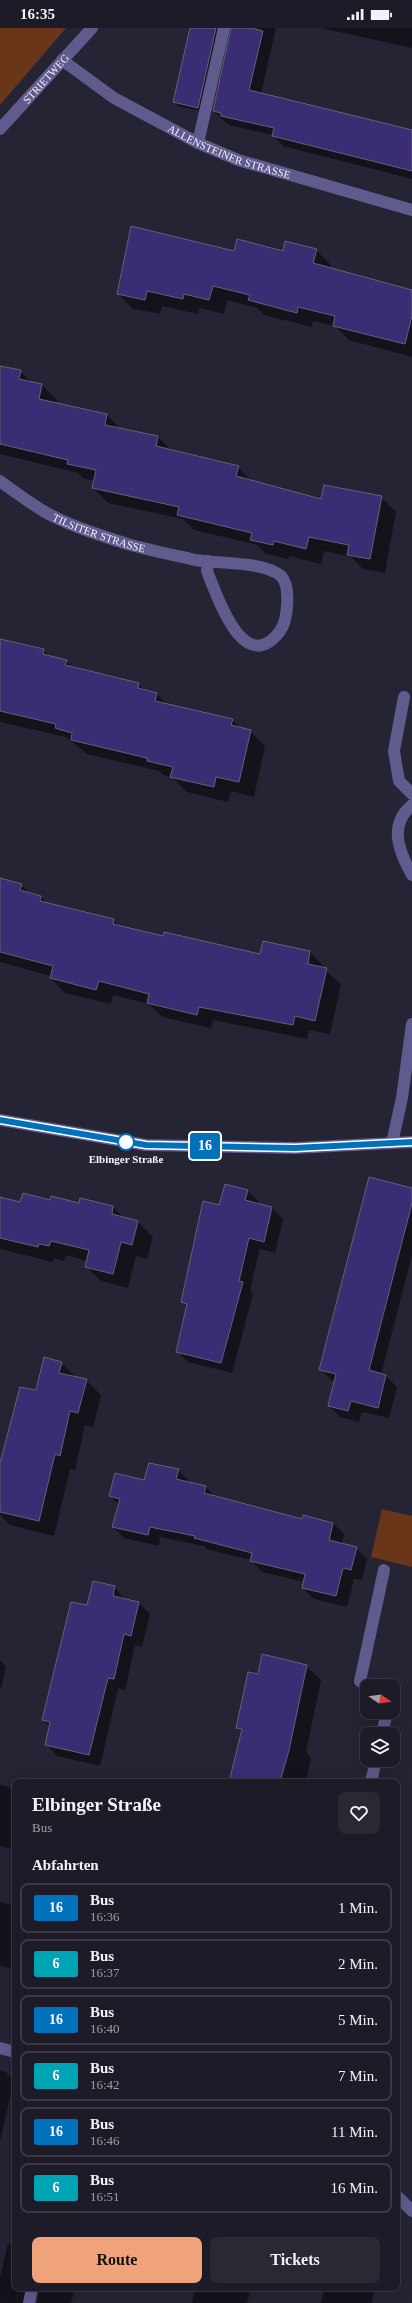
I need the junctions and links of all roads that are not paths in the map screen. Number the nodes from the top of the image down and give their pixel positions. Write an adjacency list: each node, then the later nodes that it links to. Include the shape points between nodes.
1 (92, 28): 3 (street, STRIETWEG)
2 (224, 28): 5 (street)
3 (62, 60): 4 (street, STRIETWEG); 5 (street, ALLENSTEINER STRASSE, via 114,98)
4 (0, 130)
5 (198, 143): 6 (street, ALLENSTEINER STRASSE, via 238,160)
6 (412, 210)
7 (0, 481): 8 (street, TILSITER STRASSE, via 46,512 77,526 128,544)
8 (208, 561): 8 (street, TILSITER STRASSE, via 269,569 282,577 287,592 286,613 282,628 274,639 260,645 246,642 235,632 207,572)
9 (404, 697): 10 (street, via 394,751 399,781)
10 (412, 794)
11 (412, 805): 12 (street, via 403,812 398,842 404,864)
12 (412, 875)
13 (412, 1024): 16 (street, via 402,1098)
14 (0, 1120): 16 (street, via 146,1145 295,1148)
15 (412, 1142): 16 (street)
16 (392, 1143)
17 (384, 1570): 18 (street)
18 (365, 1679)
19 (374, 1767): 20 (street)
20 (372, 1779)
21 (0, 2048): 22 (street)
22 (12, 2051)
23 (400, 2199): 24 (street)
24 (412, 2211)
25 (31, 2291): 26 (street)
26 (29, 2303)

